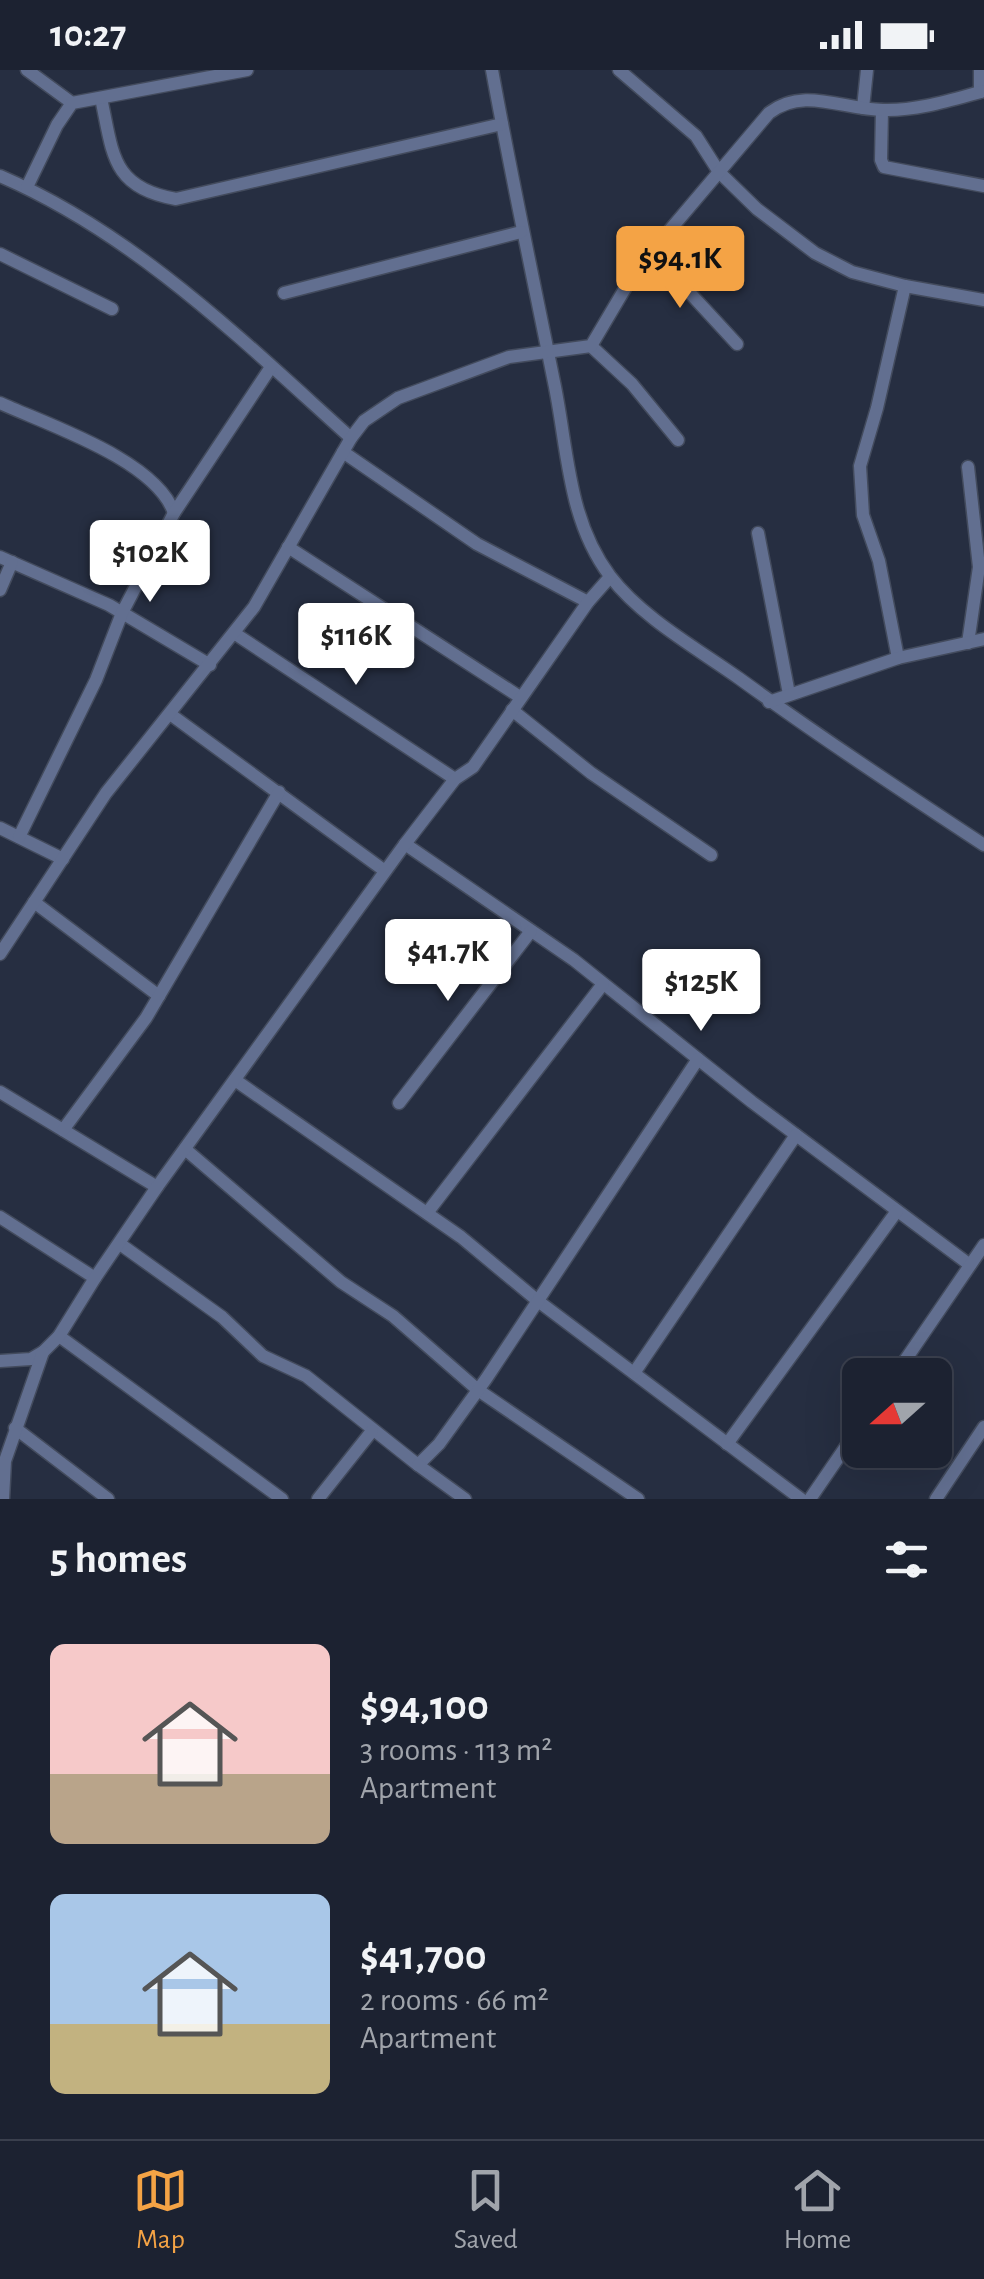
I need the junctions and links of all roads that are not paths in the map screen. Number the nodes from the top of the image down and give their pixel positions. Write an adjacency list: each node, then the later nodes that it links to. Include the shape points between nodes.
1 (27, 70): 10 (street)
2 (248, 70): 7 (street)
3 (492, 70): 13 (street)
4 (620, 70): 14 (street, via 696,136)
5 (867, 70): 11 (street)
6 (980, 70): 8 (street)
7 (178, 77): 9 (street)
8 (982, 92): 12 (street)
9 (101, 98): 10 (street); 13 (street, via 125,178 176,200)
10 (72, 102): 17 (street)
11 (863, 108): 12 (street); 14 (street, via 799,98 782,102)
12 (882, 110): 16 (street, via 884,168)
13 (502, 124): 18 (street)
14 (719, 172): 19 (street); 21 (street, via 815,253 852,272)
15 (0, 176): 17 (street)
16 (984, 186)
17 (27, 187): 28 (street, via 99,226)
18 (521, 232): 22 (street); 27 (street)
19 (652, 252): 25 (street); 26 (street)
20 (0, 254): 24 (street)
21 (905, 286): 23 (street); 45 (street, via 860,466 863,515)
22 (284, 292)
23 (984, 300)
24 (112, 310)
25 (738, 344)
26 (591, 346): 27 (street); 31 (street)
27 (548, 350): 30 (street, via 509,357 398,398); 38 (street, via 572,492)
28 (271, 367): 30 (street); 34 (street)
29 (0, 403): 34 (street, via 145,476)
30 (351, 438): 32 (street)
31 (678, 440)
32 (343, 452): 36 (street); 40 (street, via 477,544)
33 (968, 467): 44 (street, via 979,567)
34 (174, 513): 41 (street)
35 (758, 533): 47 (street)
36 (288, 547): 42 (street); 49 (street)
37 (6, 559): 39 (street); 41 (street)
38 (610, 577): 40 (street); 48 (street)
39 (0, 590)
40 (588, 602): 49 (street)
41 (122, 613): 46 (street); 54 (street)
42 (234, 633): 46 (street); 51 (street)
43 (984, 639): 44 (street)
44 (968, 643): 45 (street)
45 (898, 658): 47 (street)
46 (210, 664): 50 (street)
47 (790, 694): 48 (street)
48 (769, 702): 56 (street)
49 (516, 703): 51 (street, via 473,767); 57 (street, via 591,774)
50 (170, 714): 52 (street); 58 (street)
51 (455, 779): 55 (street)
52 (279, 792): 59 (street); 64 (street)
53 (0, 828): 54 (street)
54 (18, 837): 58 (street)
55 (404, 844): 59 (street); 61 (street)
56 (984, 845)
57 (711, 855)
58 (63, 858): 60 (street)
59 (385, 871): 66 (street)
60 (34, 902): 62 (street); 64 (street)
61 (531, 931): 63 (street); 68 (street)
62 (1, 949)
63 (603, 984): 65 (street); 74 (street)
64 (160, 996): 69 (street)
65 (698, 1059): 70 (street); 80 (street)
66 (235, 1080): 71 (street); 74 (street)
67 (0, 1092): 69 (street)
68 (398, 1103)
69 (63, 1130): 72 (street)
70 (796, 1135): 73 (street); 85 (street)
71 (185, 1149): 72 (street); 86 (street)
72 (157, 1188): 76 (street)
73 (897, 1211): 78 (street); 90 (street)
74 (426, 1213): 80 (street)
75 (0, 1217): 79 (street)
76 (120, 1244): 79 (street); 89 (street)
77 (984, 1245): 78 (street)
78 (970, 1265): 83 (street)
79 (95, 1278): 81 (street)
80 (538, 1301): 85 (street); 86 (street)
81 (59, 1336): 82 (street); 95 (street)
82 (43, 1352): 84 (street); 88 (street)
83 (907, 1358)
84 (0, 1361)
85 (634, 1373): 90 (street)
86 (478, 1390): 92 (street); 98 (street)
87 (984, 1427): 101 (street)
88 (16, 1428): 93 (street); 94 (street)
89 (372, 1431): 92 (street); 96 (street)
90 (728, 1444): 99 (street)
91 (842, 1452): 100 (street)
92 (418, 1465): 97 (street)
93 (3, 1499)
94 (108, 1499)
95 (282, 1499)
96 (318, 1499)
97 (464, 1499)
98 (638, 1499)
99 (801, 1499)
100 (810, 1499)
101 (936, 1499)

